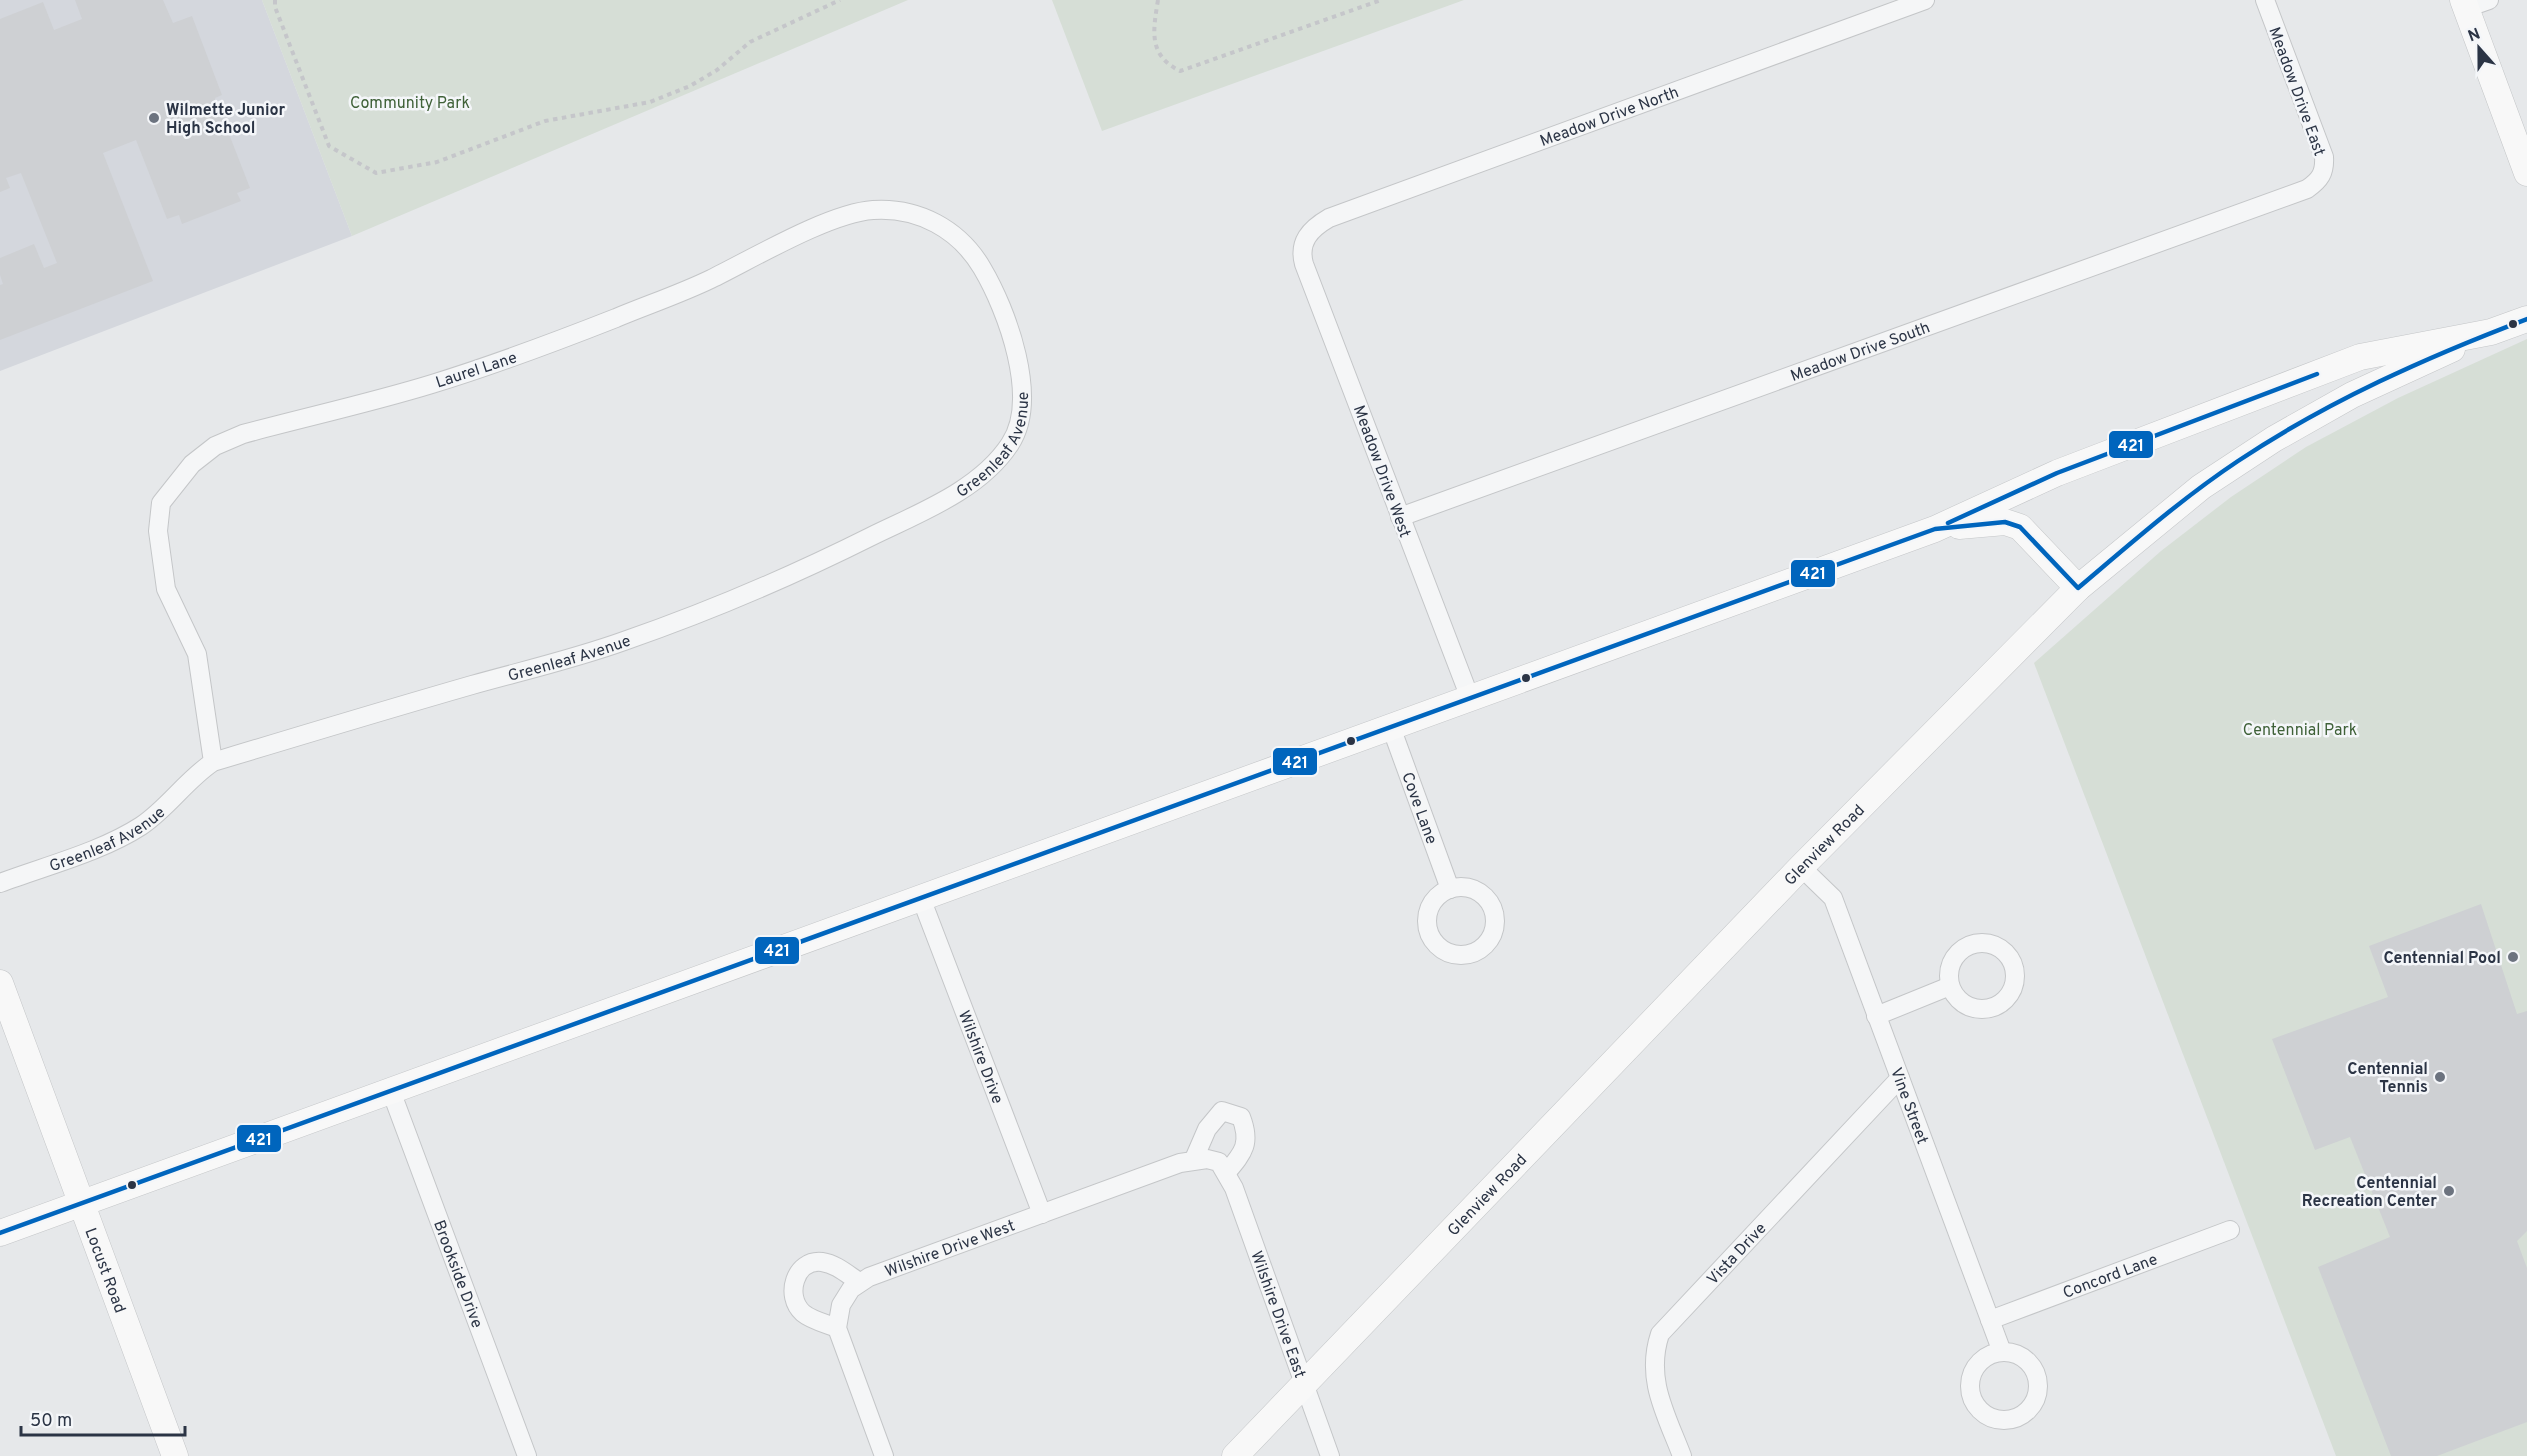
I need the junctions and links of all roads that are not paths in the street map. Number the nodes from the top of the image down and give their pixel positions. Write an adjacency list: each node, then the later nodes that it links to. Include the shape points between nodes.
1 (1925, 0): 6 (street, Meadow Drive North, via 1329,218 1309,232)
2 (2265, 0): 5 (street, Meadow Drive East, via 2324,157 2325,170)
3 (2473, 3): 4 (street)
4 (2527, 172)
5 (2318, 181): 10 (street, Meadow Drive South, via 2291,197)
6 (1304, 243): 10 (street, Meadow Drive West, via 1304,264)
7 (2527, 319): 9 (street)
8 (1007, 324): 15 (street, Greenleaf Avenue, via 1020,371 1022,402 1012,442 991,466 963,488 922,512 776,581 622,642); 15 (street, Laurel Lane, via 983,270 957,236 916,215 873,210 820,226 703,283 523,354 434,384 243,434 216,446 192,464 161,503 158,531 166,590 197,654)
9 (2491, 332): 11 (street, via 2360,357 2057,473); 12 (street, Glenview Road, via 2352,395 2274,439 2201,487)
10 (1400, 517): 13 (street, Meadow Drive West)
11 (1935, 529): 12 (street, via 2005,522 2020,527); 13 (street)
12 (2078, 588): 16 (street, Glenview Road)
13 (1470, 698): 14 (street)
14 (1391, 727): 18 (street, Cove Lane); 19 (street)
15 (213, 762): 17 (street, Greenleaf Avenue, via 142,825 114,840)
16 (1801, 867): 22 (street, Vine Street, via 1833,898); 35 (street, Glenview Road)
17 (0, 883)
18 (1450, 889)
19 (921, 898): 24 (street); 28 (street, Wilshire Drive)
20 (0, 983): 27 (street, Locust Road)
21 (1950, 986): 22 (street)
22 (1876, 1016): 23 (street, Vine Street)
23 (1900, 1078): 32 (street, Vine Street); 41 (street, Vista Drive, via 1660,1334 1653,1372)
24 (391, 1091): 27 (street); 37 (street, Brookside Drive)
25 (1194, 1159): 26 (street, via 1219,1162); 26 (street, via 1207,1129 1222,1112 1241,1117 1246,1131 1244,1152); 28 (street)
26 (1227, 1172): 35 (street, Wilshire Drive East)
27 (82, 1203): 30 (street); 36 (street, Locust Road)
28 (1042, 1214): 31 (street, Wilshire Drive West)
29 (2230, 1230): 32 (street, Concord Lane)
30 (0, 1233)
31 (859, 1282): 33 (street, via 841,1305); 33 (street, via 837,1267 820,1262 804,1266 794,1279 794,1297 802,1312)
32 (1990, 1320): 34 (street, Vine Street)
33 (837, 1328): 38 (street)
34 (2002, 1352)
35 (1305, 1386): 39 (street, Glenview Road); 40 (street, Wilshire Drive East)
36 (175, 1456)
37 (527, 1456)
38 (884, 1456)
39 (1235, 1456)
40 (1329, 1456)
41 (1682, 1456)

